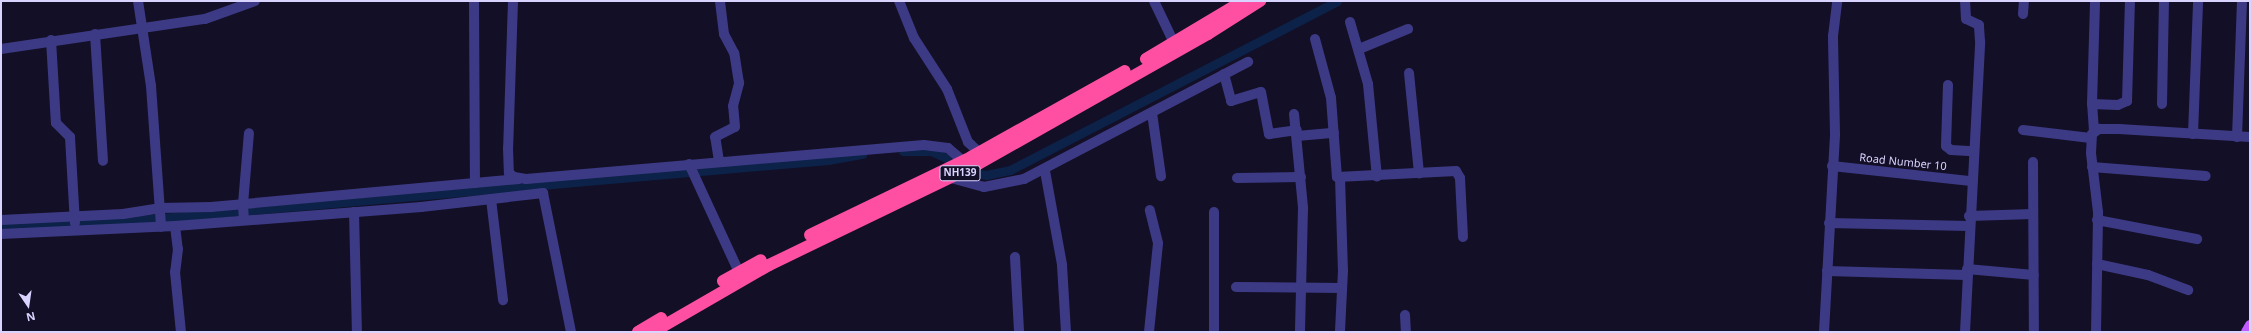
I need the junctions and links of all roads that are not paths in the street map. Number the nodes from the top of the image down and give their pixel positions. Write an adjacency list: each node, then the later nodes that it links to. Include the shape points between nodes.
1 (138, 1): 20 (street)
2 (255, 1): 20 (street, via 205,19)
3 (474, 1): 65 (street)
4 (513, 1): 63 (street, via 508,167 510,173)
5 (720, 1): 48 (street, via 724,34 734,53 740,83 733,106 735,127 716,137)
6 (899, 1): 45 (street, via 914,38 947,89 968,142)
7 (1154, 1): 25 (street)
8 (1243, 1): 25 (highway, NH139)
9 (1260, 1): 45 (highway, NH139, via 1208,34)
10 (1837, 1): 50 (street, via 1833,36 1835,119)
11 (1965, 1): 44 (street, via 1966,19 1978,25 1980,32)
12 (2024, 1): 18 (street)
13 (2095, 1): 32 (street)
14 (2130, 1): 32 (street, via 2127,101 2118,105)
15 (2164, 1): 33 (street)
16 (2198, 1): 40 (street)
17 (2242, 1): 42 (street)
18 (2023, 14)
19 (1350, 22): 27 (street)
20 (143, 27): 22 (street); 73 (street, via 151,86)
21 (1408, 29): 27 (street)
22 (95, 34): 24 (street); 47 (street)
23 (1315, 39): 39 (street, via 1328,82)
24 (51, 40): 26 (street); 78 (street, via 56,123 70,137)
25 (1174, 43): 45 (highway, NH139)
26 (1, 49)
27 (1358, 49): 59 (street, via 1371,104)
28 (1248, 62): 30 (street)
29 (1409, 73): 54 (street)
30 (1224, 74): 34 (street); 38 (street, via 1231,101 1261,92 1269,134)
31 (1948, 85): 44 (street, via 1946,146 1951,150)
32 (2092, 104): 41 (street)
33 (2162, 104)
34 (1152, 113): 53 (street); 55 (street)
35 (1294, 114): 38 (street)
36 (2023, 130): 41 (street)
37 (249, 133): 68 (street)
38 (1297, 133): 39 (street); 57 (street)
39 (1334, 133): 58 (street)
40 (2193, 134): 41 (street, via 2119,129); 42 (street)
41 (2093, 135): 51 (street)
42 (2238, 137): 43 (street)
43 (2250, 137)
44 (1973, 151): 64 (street)
45 (983, 155): 46 (highway, NH139); 61 (highway, NH139)
46 (963, 161): 48 (street, via 948,148 924,145); 87 (highway, NH139)
47 (103, 162)
48 (719, 162): 52 (street)
49 (2033, 162): 72 (street)
50 (1832, 166): 64 (street, Road Number 10); 79 (street)
51 (2092, 167): 56 (street); 76 (street)
52 (691, 168): 60 (street); 87 (street)
53 (1045, 171): 61 (street, via 994,186 972,185); 104 (street, via 1062,265)
54 (1419, 174): 59 (street); 82 (street, via 1458,172)
55 (1161, 176)
56 (2206, 176)
57 (1301, 177): 62 (street); 90 (street)
58 (1340, 177): 59 (street); 92 (street)
59 (1377, 177)
60 (541, 178): 63 (street); 66 (street)
61 (951, 178): 94 (highway, NH139)
62 (1238, 178)
63 (519, 179): 65 (street)
64 (1971, 181): 77 (street)
65 (475, 183): 68 (street)
66 (543, 193): 67 (street); 100 (street)
67 (491, 199): 70 (street); 95 (street)
68 (243, 204): 73 (street); 75 (street)
69 (1150, 210): 105 (street, via 1158,243)
70 (354, 212): 75 (street); 99 (street)
71 (1214, 212): 106 (street)
72 (2033, 214): 77 (street); 89 (street)
73 (160, 217): 78 (street); 78 (street); 80 (street)
74 (1, 220): 78 (street)
75 (244, 220): 80 (street)
76 (2097, 220): 83 (street); 85 (street)
77 (1969, 221): 79 (street); 88 (street)
78 (75, 223): 81 (street)
79 (1829, 223): 86 (street)
80 (175, 226): 98 (street, via 178,249 175,272)
81 (1, 234)
82 (1463, 237)
83 (2197, 239)
84 (1015, 257): 103 (street)
85 (2097, 264): 93 (street, via 2148,275); 113 (street)
86 (1827, 271): 88 (street); 110 (street)
87 (739, 272): 94 (highway, NH139)
88 (1966, 272): 89 (street); 111 (street)
89 (2034, 275): 112 (street)
90 (1300, 286): 91 (street); 92 (street); 107 (street)
91 (1236, 287)
92 (1342, 288): 108 (street)
93 (2188, 290)
94 (712, 292): 101 (highway, NH139); 102 (highway, NH139)
95 (503, 300)
96 (1405, 315): 109 (street)
97 (2250, 325): 114 (main road)
98 (181, 332)
99 (357, 332)
100 (571, 332)
101 (638, 332)
102 (653, 332)
103 (1019, 332)
104 (1066, 332)
105 (1149, 332)
106 (1214, 332)
107 (1300, 332)
108 (1340, 332)
109 (1406, 332)
110 (1824, 332)
111 (1965, 332)
112 (2034, 332)
113 (2096, 332)
114 (2246, 332)

